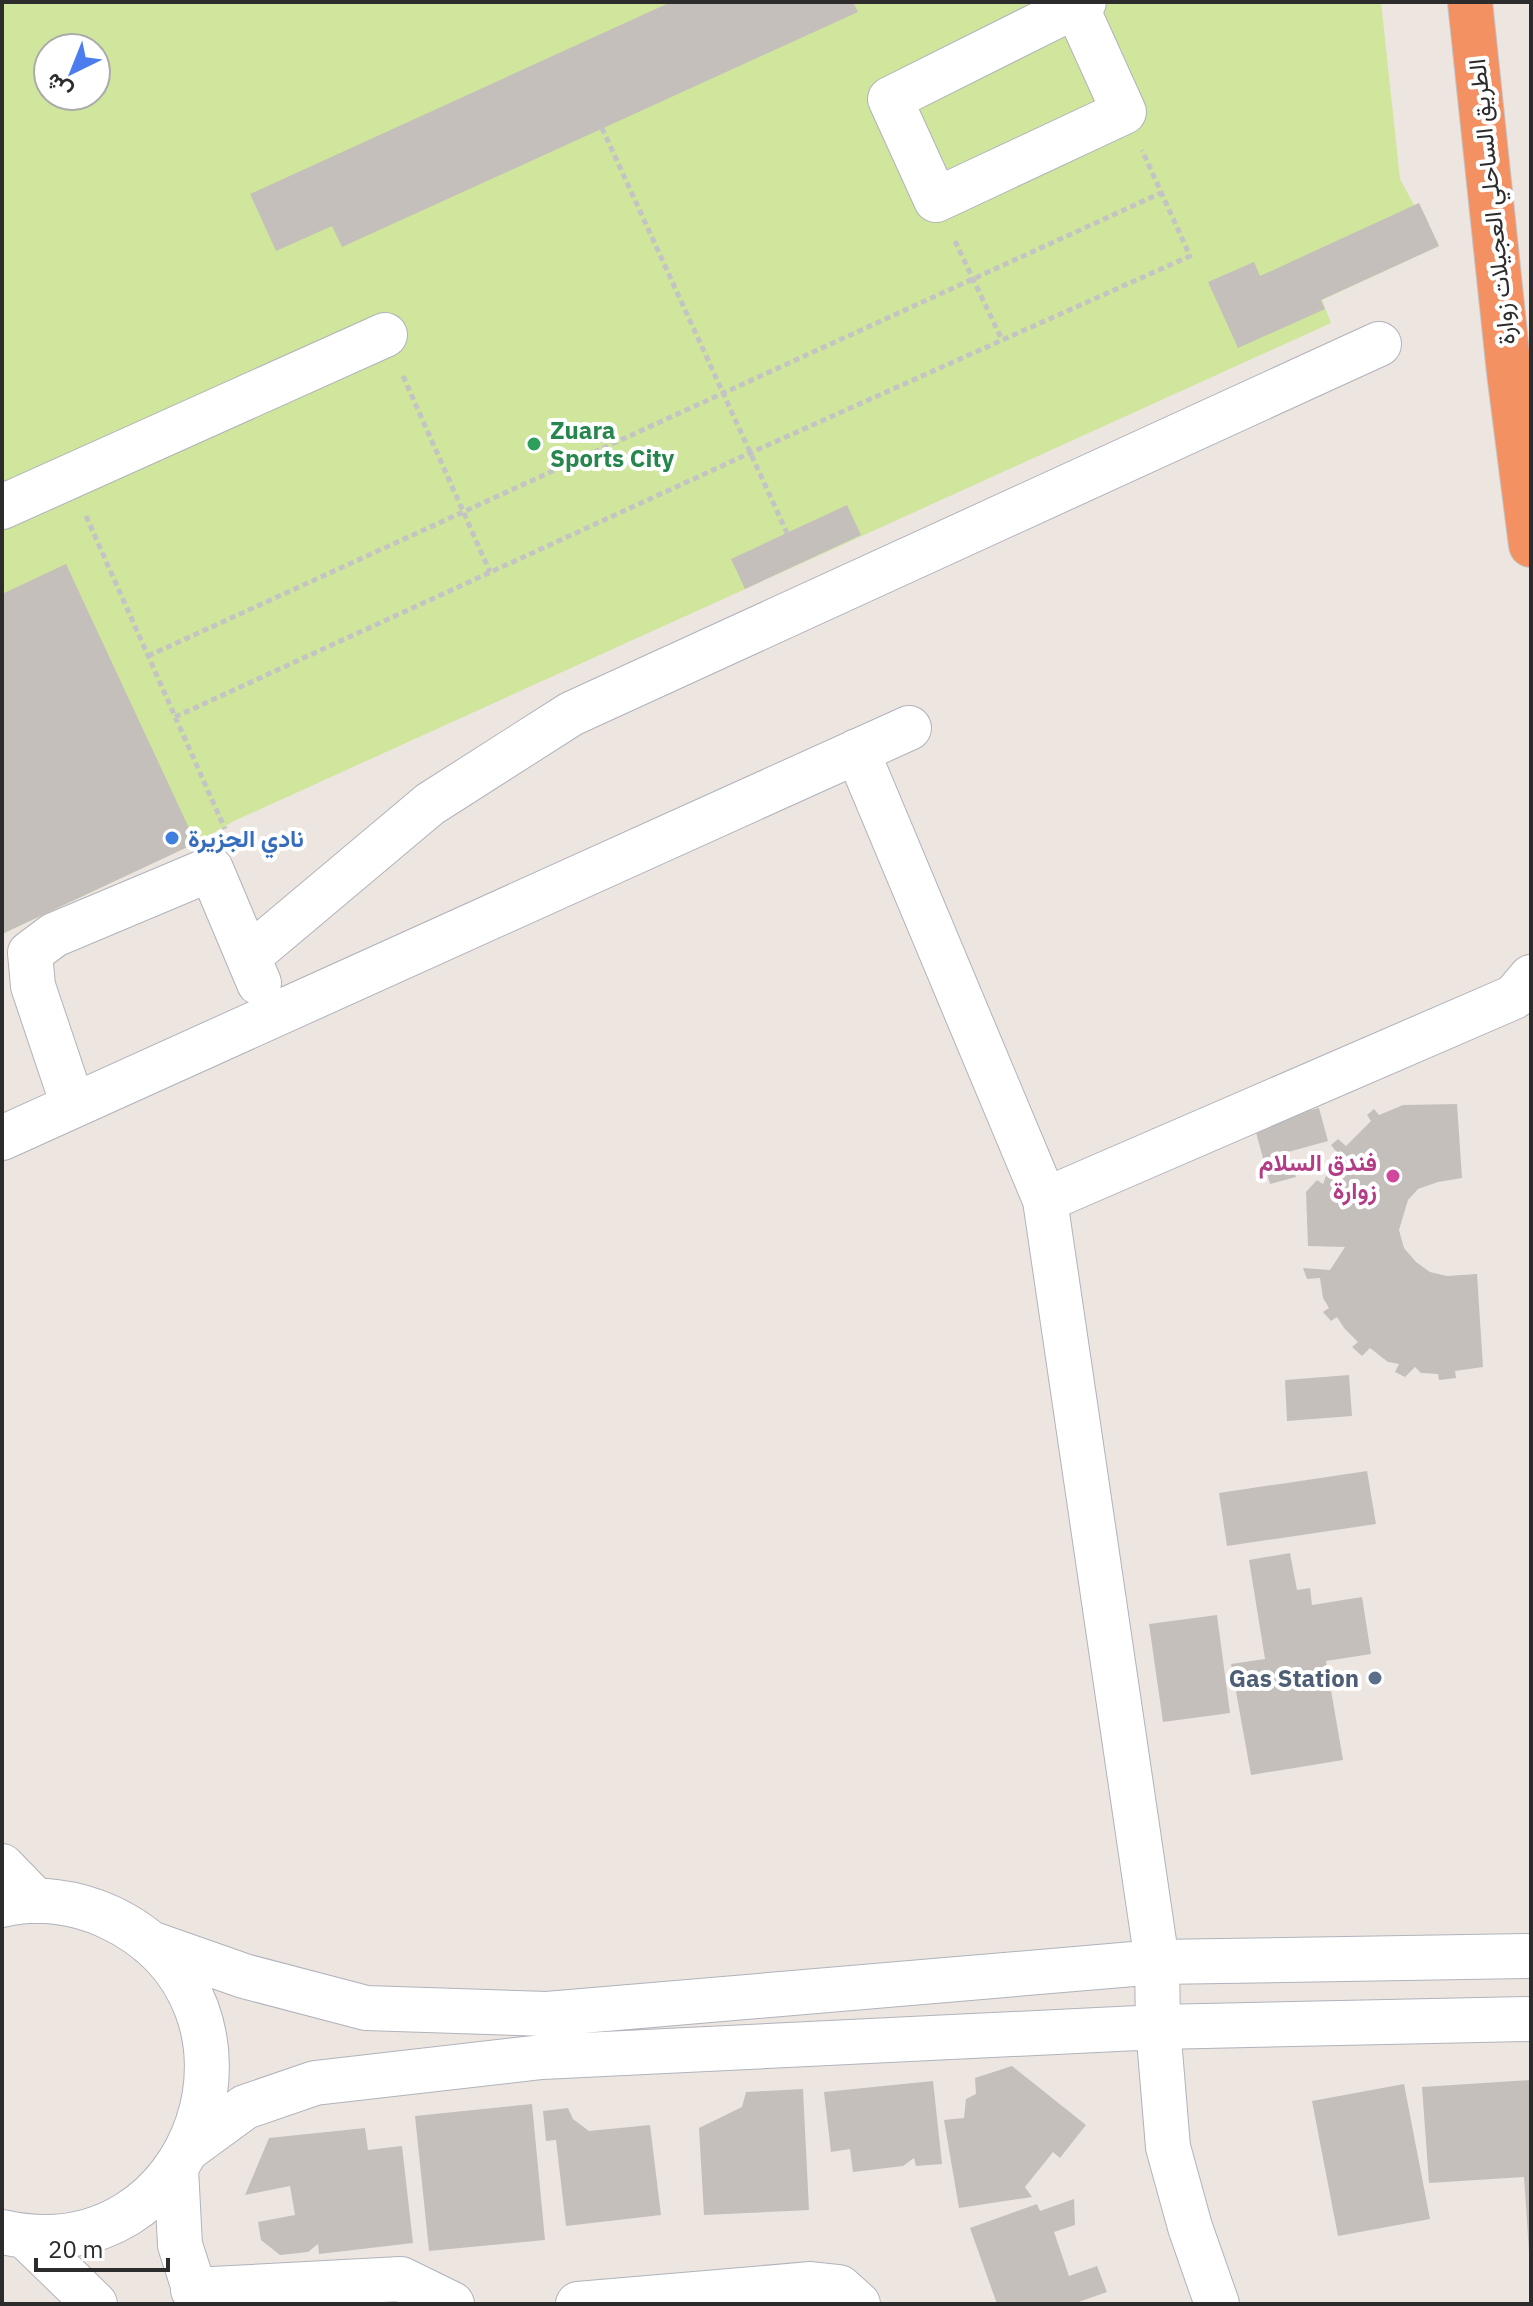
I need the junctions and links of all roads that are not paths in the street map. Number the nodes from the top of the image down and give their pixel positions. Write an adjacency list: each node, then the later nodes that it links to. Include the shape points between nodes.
1 (1470, 2): 6 (highway, الطريق الساحلي العجيلات زوارة)
2 (1080, 4): 2 (street, via 890,99 936,200 1124,112)
3 (385, 335): 5 (street)
4 (1379, 344): 9 (street, via 571,714 430,804)
5 (2, 507)
6 (1531, 545)
7 (909, 728): 8 (street)
8 (857, 751): 11 (street); 14 (street)
9 (248, 957): 11 (street); 12 (street, via 211,869 54,935 30,953 33,986)
10 (1531, 977): 14 (street, via 1514,997)
11 (272, 1015): 12 (street)
12 (73, 1105): 13 (street)
13 (2, 1138)
14 (1045, 1200): 19 (street)
15 (2, 1866): 16 (street)
16 (19, 1903): 17 (street, via 67,1903 97,1911)
17 (150, 1943): 19 (street, via 244,1976 366,2008 547,2014); 22 (street, via 194,2002 205,2038 208,2076 203,2113)
18 (1531, 1956): 19 (street)
19 (1157, 1962): 21 (street)
20 (1531, 2019): 21 (street)
21 (1158, 2027): 22 (street, via 542,2057 315,2083 245,2107); 29 (street, via 1168,2147)
22 (182, 2159): 23 (street, via 146,2200 110,2223 69,2236); 24 (street, via 180,2245)
23 (14, 2235): 25 (street)
24 (196, 2297): 26 (street, via 401,2279)
25 (95, 2304)
26 (452, 2304)
27 (578, 2304): 28 (street, via 811,2284 839,2287)
28 (858, 2304)
29 (1217, 2304)

